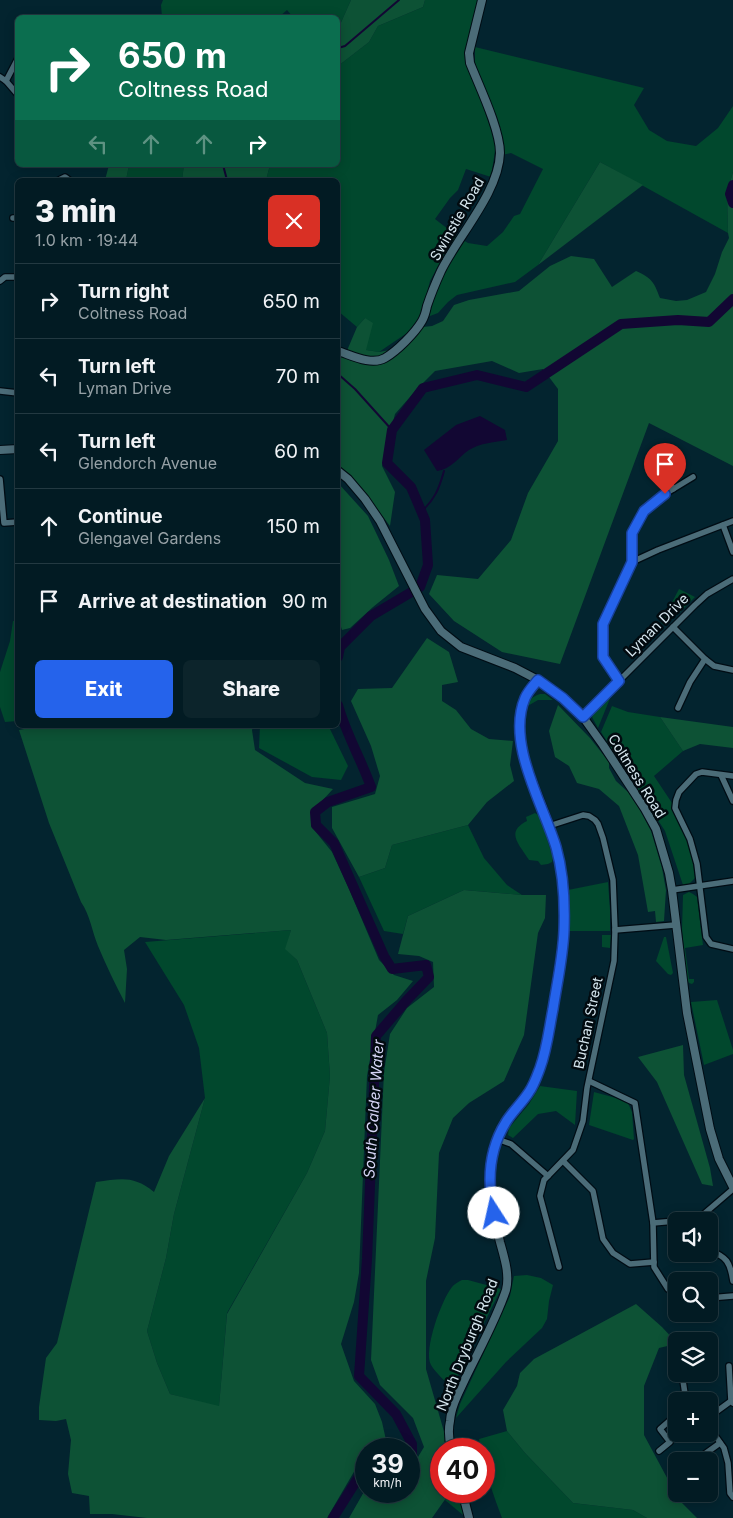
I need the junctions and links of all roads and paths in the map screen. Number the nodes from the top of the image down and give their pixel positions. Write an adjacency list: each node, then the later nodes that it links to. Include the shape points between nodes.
1 (482, 0): 8 (street, Swinstie Road, via 469,53 498,136 500,154 492,186 440,272 424,319 408,338 380,360 365,360)
2 (15, 64): 4 (street)
3 (0, 77): 4 (street)
4 (6, 81): 5 (street)
5 (15, 92)
6 (15, 276): 7 (street)
7 (0, 281)
8 (340, 352)
9 (0, 391): 10 (street)
10 (15, 392)
11 (15, 449): 12 (street)
12 (0, 450)
13 (668, 462): 17 (street, via 666,473)
14 (340, 472): 27 (street, Coltness Road, via 380,521 424,609 442,630 461,646)
15 (693, 477): 17 (street)
16 (0, 479): 19 (street, via 4,523)
17 (673, 489): 22 (street, via 644,511 632,533)
18 (733, 521): 20 (street)
19 (15, 522)
20 (723, 525): 21 (street); 22 (street)
21 (733, 552)
22 (632, 562): 28 (street, via 603,624 603,657)
23 (733, 579): 24 (street, Lyman Drive, via 707,594)
24 (674, 627): 25 (street); 28 (street, Lyman Drive)
25 (705, 660): 26 (street, via 714,666); 29 (street)
26 (733, 670)
27 (538, 680): 30 (street, Coltness Road); 34 (street, North Dryburgh Road, via 522,706 520,741 522,755)
28 (619, 681): 30 (street, Lyman Drive)
29 (678, 708)
30 (583, 717): 37 (street, Coltness Road, via 656,829)
31 (721, 775): 32 (street); 33 (street); 36 (street, via 696,774 676,800 675,808 690,839 697,864)
32 (733, 776)
33 (733, 800)
34 (549, 826): 39 (street, Buchan Street, via 583,815 598,824 613,880); 42 (street, North Dryburgh Road, via 563,881 563,950 541,1066)
35 (733, 882): 36 (street)
36 (699, 886): 37 (street); 40 (street, via 706,937 711,944)
37 (672, 890): 38 (street, Coltness Road)
38 (675, 925): 39 (street); 45 (street, Coltness Road, via 686,1013 710,1129 719,1159)
39 (615, 930): 41 (street, Buchan Street, via 614,961)
40 (733, 949)
41 (588, 1081): 43 (street, Buchan Street, via 583,1121 573,1150); 48 (street, via 635,1103)
42 (497, 1139): 44 (street, via 510,1144); 60 (street, North Dryburgh Road, via 489,1177 490,1199 508,1274 506,1289 454,1403)
43 (563, 1160): 44 (street, Buchan Street); 50 (street, via 593,1191 603,1239 613,1253 630,1264)
44 (548, 1176): 51 (street, Buchan Street, via 540,1196)
45 (733, 1188): 46 (street)
46 (707, 1212)
47 (668, 1222): 48 (street)
48 (653, 1223): 50 (street)
49 (718, 1253): 52 (street, via 731,1266)
50 (654, 1262): 53 (street)
51 (559, 1267)
52 (733, 1281)
53 (668, 1289)
54 (733, 1296): 55 (street)
55 (718, 1297)
56 (729, 1366): 57 (street)
57 (732, 1402): 58 (street)
58 (718, 1411)
59 (668, 1422): 61 (street, via 660,1429)
60 (449, 1438)
61 (668, 1439)
62 (718, 1439): 64 (street)
63 (670, 1442): 65 (street)
64 (720, 1442): 66 (street); 67 (street)
65 (659, 1451)
66 (707, 1452)
67 (731, 1473): 68 (street, via 730,1493)
68 (733, 1497)
69 (465, 1503): 70 (street)
70 (468, 1518)

